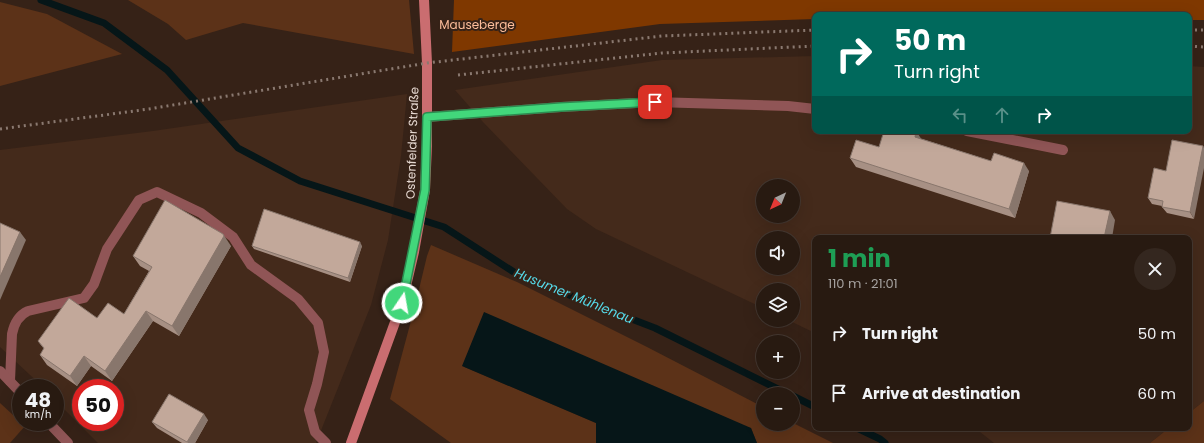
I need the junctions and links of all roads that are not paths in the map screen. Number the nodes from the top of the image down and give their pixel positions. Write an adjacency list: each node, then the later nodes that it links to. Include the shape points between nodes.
1 (424, 0): 3 (main road, Ostenfelder Straße)
2 (812, 109): 3 (street, via 655,102)
3 (427, 117): 11 (main road, Ostenfelder Straße, via 425,190 414,252 402,303)
4 (982, 134): 5 (street)
5 (1063, 150)
6 (0, 371): 7 (street)
7 (10, 381): 10 (street, via 13,328 22,314 84,298 94,284 107,249 139,200 157,192 201,213 233,237 251,265 298,299 318,323 324,352 309,410 315,432)
8 (57, 431): 9 (street)
9 (68, 443)
10 (326, 443)
11 (351, 443)

